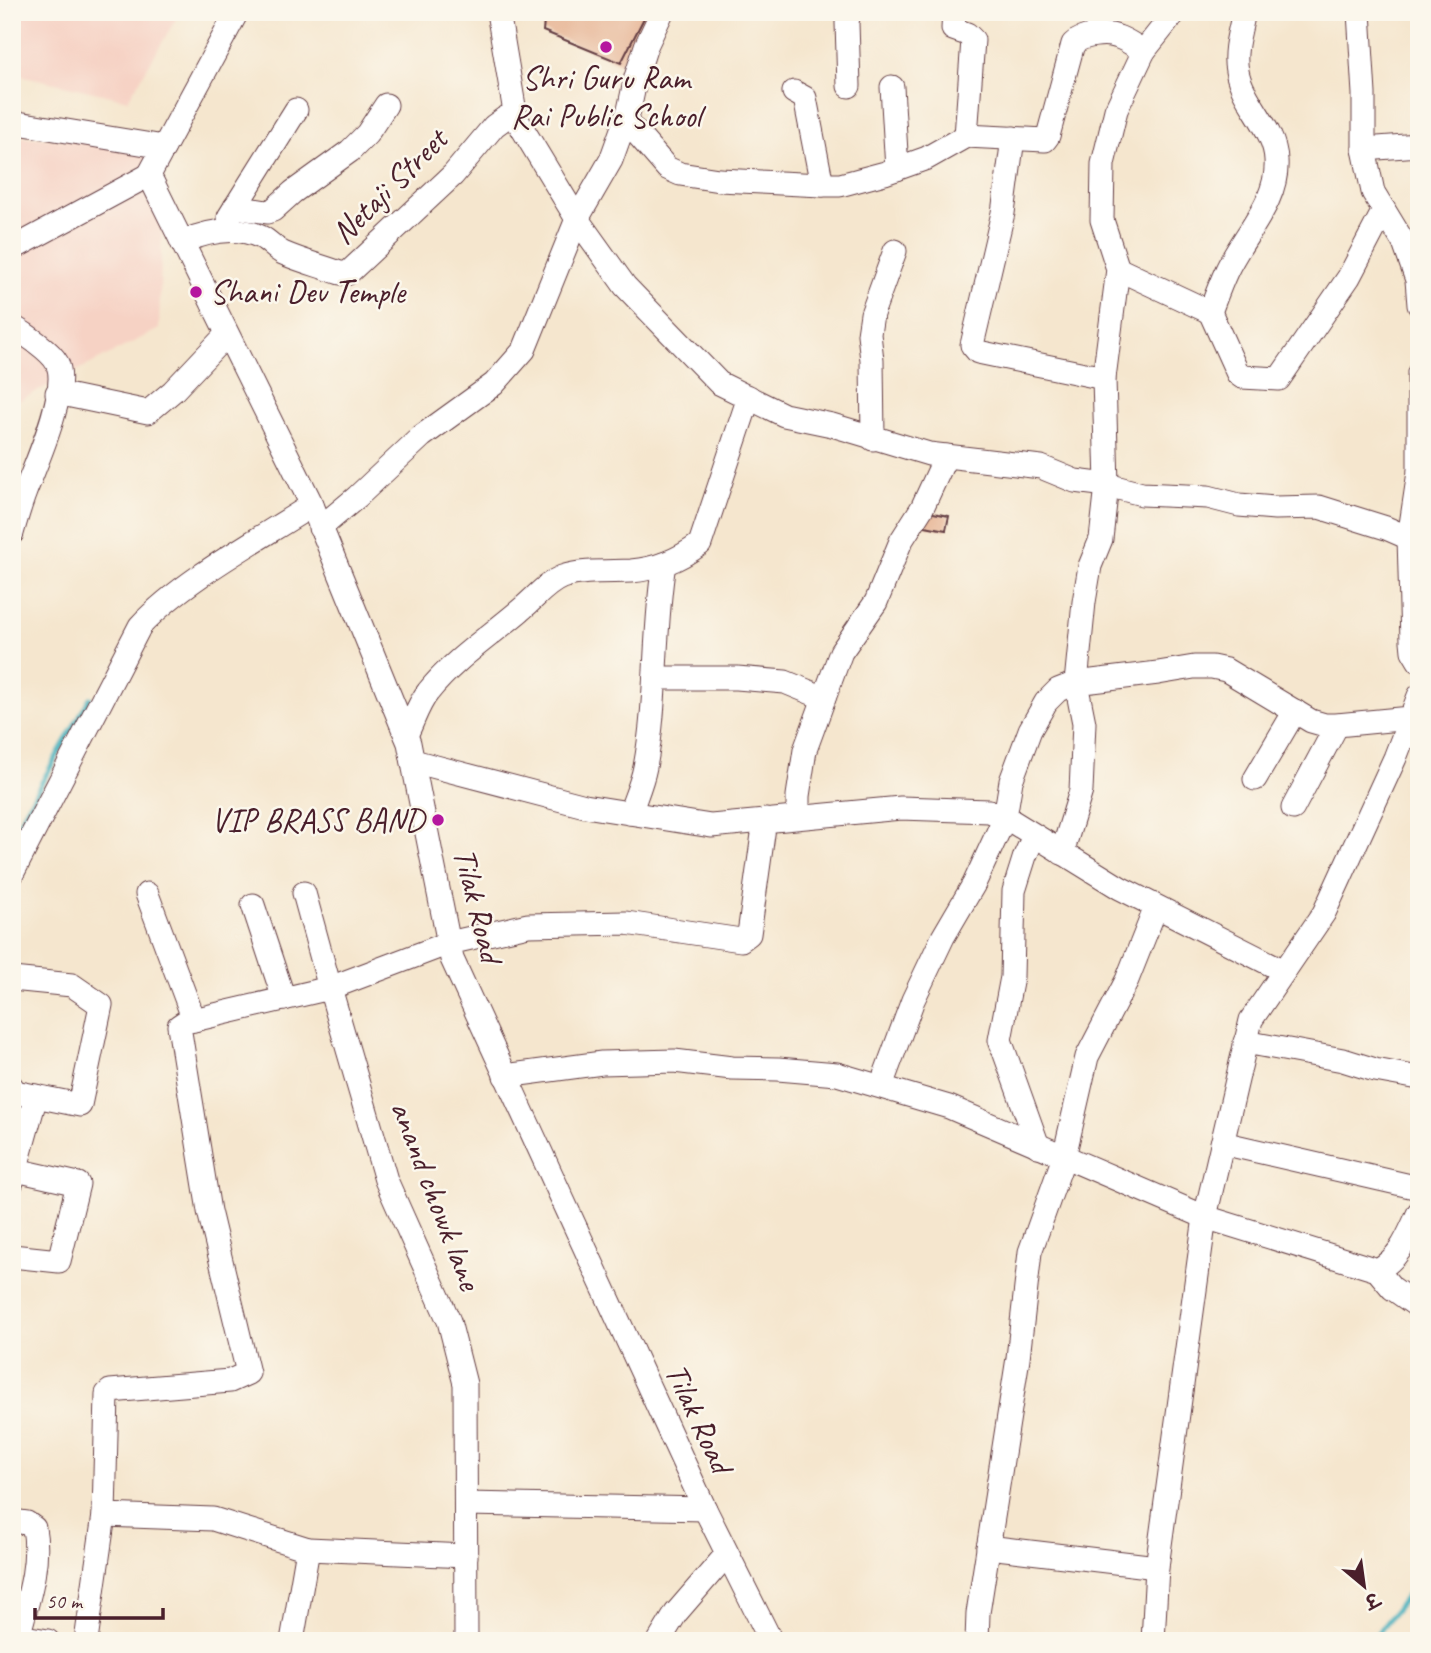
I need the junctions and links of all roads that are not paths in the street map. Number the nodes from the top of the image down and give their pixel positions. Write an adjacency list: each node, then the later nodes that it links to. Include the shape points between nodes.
1 (237, 12): 22 (street)
2 (498, 12): 16 (street)
3 (662, 12): 29 (street, via 646,46 611,160)
4 (674, 12): 18 (street, via 646,80)
5 (849, 12): 11 (street)
6 (954, 12): 19 (street, via 953,29 973,40)
7 (1175, 12): 10 (street)
8 (1244, 12): 36 (street, via 1237,71 1271,141 1275,175 1265,207 1226,271)
9 (1359, 12): 23 (street)
10 (1144, 51): 20 (street, via 1112,35 1082,37 1073,44 1048,136 1041,141); 34 (street, via 1116,110 1103,164 1102,220)
11 (849, 86)
12 (892, 87): 24 (street)
13 (793, 92): 26 (street, via 805,99)
14 (386, 105): 27 (street, via 350,151 273,210)
15 (296, 110): 27 (street)
16 (516, 118): 29 (street); 30 (street, Netaji Street, via 505,118 494,126 453,175 348,274 281,252 262,238)
17 (12, 122): 22 (street)
18 (634, 130): 26 (street, via 667,168 680,174); 29 (street, via 613,182)
19 (966, 136): 20 (street); 24 (street)
20 (1013, 138): 40 (street, via 1003,213 972,345 978,352)
21 (1419, 145): 23 (street)
22 (164, 147): 25 (street)
23 (1364, 149): 28 (street, via 1373,192)
24 (897, 169): 26 (street, via 840,185)
25 (149, 175): 31 (street, Tilak Road); 32 (street)
26 (822, 185)
27 (235, 207): 30 (street)
28 (1384, 210): 35 (street, via 1413,267); 36 (street, via 1349,277 1279,379 1238,374)
29 (581, 225): 42 (street, via 625,286 680,345 719,383); 50 (street, via 524,349 494,384 422,436)
30 (221, 231): 31 (street, Netaji Street)
31 (182, 242): 38 (street, Tilak Road)
32 (12, 249)
33 (895, 251): 44 (street, via 869,334)
34 (1118, 269): 36 (street); 40 (street)
35 (1419, 305)
36 (1210, 312)
37 (12, 326): 41 (street, via 55,359 60,372)
38 (227, 334): 41 (street, via 148,412); 48 (street, Tilak Road)
39 (1419, 373): 43 (street)
40 (1104, 378): 47 (street)
41 (57, 393): 49 (street, via 55,413)
42 (749, 397): 44 (street, via 784,415); 52 (street, via 700,544)
43 (1418, 437): 46 (street)
44 (873, 439): 45 (street)
45 (946, 456): 47 (street, via 1041,467 1075,481); 57 (street, via 901,541 876,602 841,652)
46 (1419, 471): 51 (street)
47 (1107, 485): 51 (street, via 1142,494 1208,497 1239,505 1319,507); 55 (street, via 1101,539 1083,602)
48 (312, 505): 50 (street, Tilak Road); 71 (street, via 194,582 140,626)
49 (12, 533)
50 (322, 535): 61 (street, Tilak Road)
51 (1409, 538): 53 (street, via 1412,641)
52 (664, 564): 54 (street); 61 (street, via 562,577 551,583 475,644 427,694)
53 (1419, 661)
54 (655, 678): 57 (street, via 785,682); 65 (street, via 645,770)
55 (1076, 683): 58 (street, via 1212,667 1226,670); 67 (street, via 1058,690 1046,702 1030,730 1011,780); 70 (street, via 1084,723 1081,791)
56 (1419, 696): 59 (street)
57 (824, 698): 66 (street, via 805,750)
58 (1295, 711): 60 (street, via 1311,721); 63 (street)
59 (1410, 718): 60 (street); 77 (street, via 1324,913)
60 (1337, 725): 64 (street)
61 (406, 736): 62 (street, Tilak Road)
62 (413, 761): 65 (street, via 585,806); 76 (street, Tilak Road)
63 (1255, 779)
64 (1293, 808)
65 (630, 813): 68 (street, via 711,826)
66 (798, 817): 67 (street, via 901,808 989,811); 68 (street)
67 (1005, 817): 69 (street); 85 (street, via 913,1000)
68 (765, 820): 76 (street, via 749,934 741,940 626,923 528,925)
69 (1034, 836): 70 (street); 89 (street, via 1014,891 1012,977 1000,1040)
70 (1062, 853): 75 (street)
71 (15, 863)
72 (304, 893): 79 (street, anand chowk lane)
73 (147, 894): 81 (street)
74 (253, 905): 80 (street)
75 (1156, 907): 77 (street); 90 (street, via 1128,980 1087,1057)
76 (449, 943): 79 (street); 83 (street, Tilak Road)
77 (1284, 971): 82 (street, via 1251,1020)
78 (12, 979): 87 (street, via 72,985 101,1005 80,1105)
79 (330, 988): 80 (street); 98 (street, anand chowk lane, via 386,1180 449,1321 465,1384)
80 (284, 999): 81 (street)
81 (194, 1020): 100 (street, via 179,1026 178,1033 209,1211 248,1373 230,1381 110,1391)
82 (1245, 1042): 84 (street); 88 (street)
83 (505, 1076): 85 (street, via 602,1063 674,1061 837,1074); 99 (street, Tilak Road)
84 (1419, 1079)
85 (881, 1086): 89 (street, via 950,1107)
86 (12, 1087): 87 (street, via 15,1092)
87 (36, 1096): 91 (street)
88 (1222, 1143): 92 (street); 94 (street)
89 (1038, 1146): 90 (street)
90 (1064, 1157): 94 (street); 102 (street, via 1030,1252)
91 (14, 1176): 95 (street, via 78,1184 59,1261)
92 (1419, 1188)
93 (1419, 1212): 96 (street, via 1401,1251)
94 (1205, 1217): 96 (street); 106 (street)
95 (12, 1256)
96 (1377, 1270): 97 (street, via 1392,1288)
97 (1419, 1307)
98 (466, 1504): 99 (street); 105 (street, anand chowk lane)
99 (705, 1509): 104 (street, Tilak Road)
100 (104, 1515): 103 (street, via 213,1519); 109 (street)
101 (12, 1521): 107 (street, via 27,1522 36,1536 33,1580)
102 (988, 1547): 106 (street); 114 (street)
103 (308, 1549): 105 (street); 110 (street)
104 (727, 1554): 112 (street); 113 (street, Tilak Road)
105 (466, 1556): 111 (street, anand chowk lane)
106 (1157, 1567): 115 (street)
107 (17, 1639): 108 (street)
108 (48, 1641)
109 (86, 1641)
110 (292, 1641)
111 (466, 1641)
112 (659, 1641)
113 (771, 1641)
114 (977, 1641)
115 (1153, 1641)

